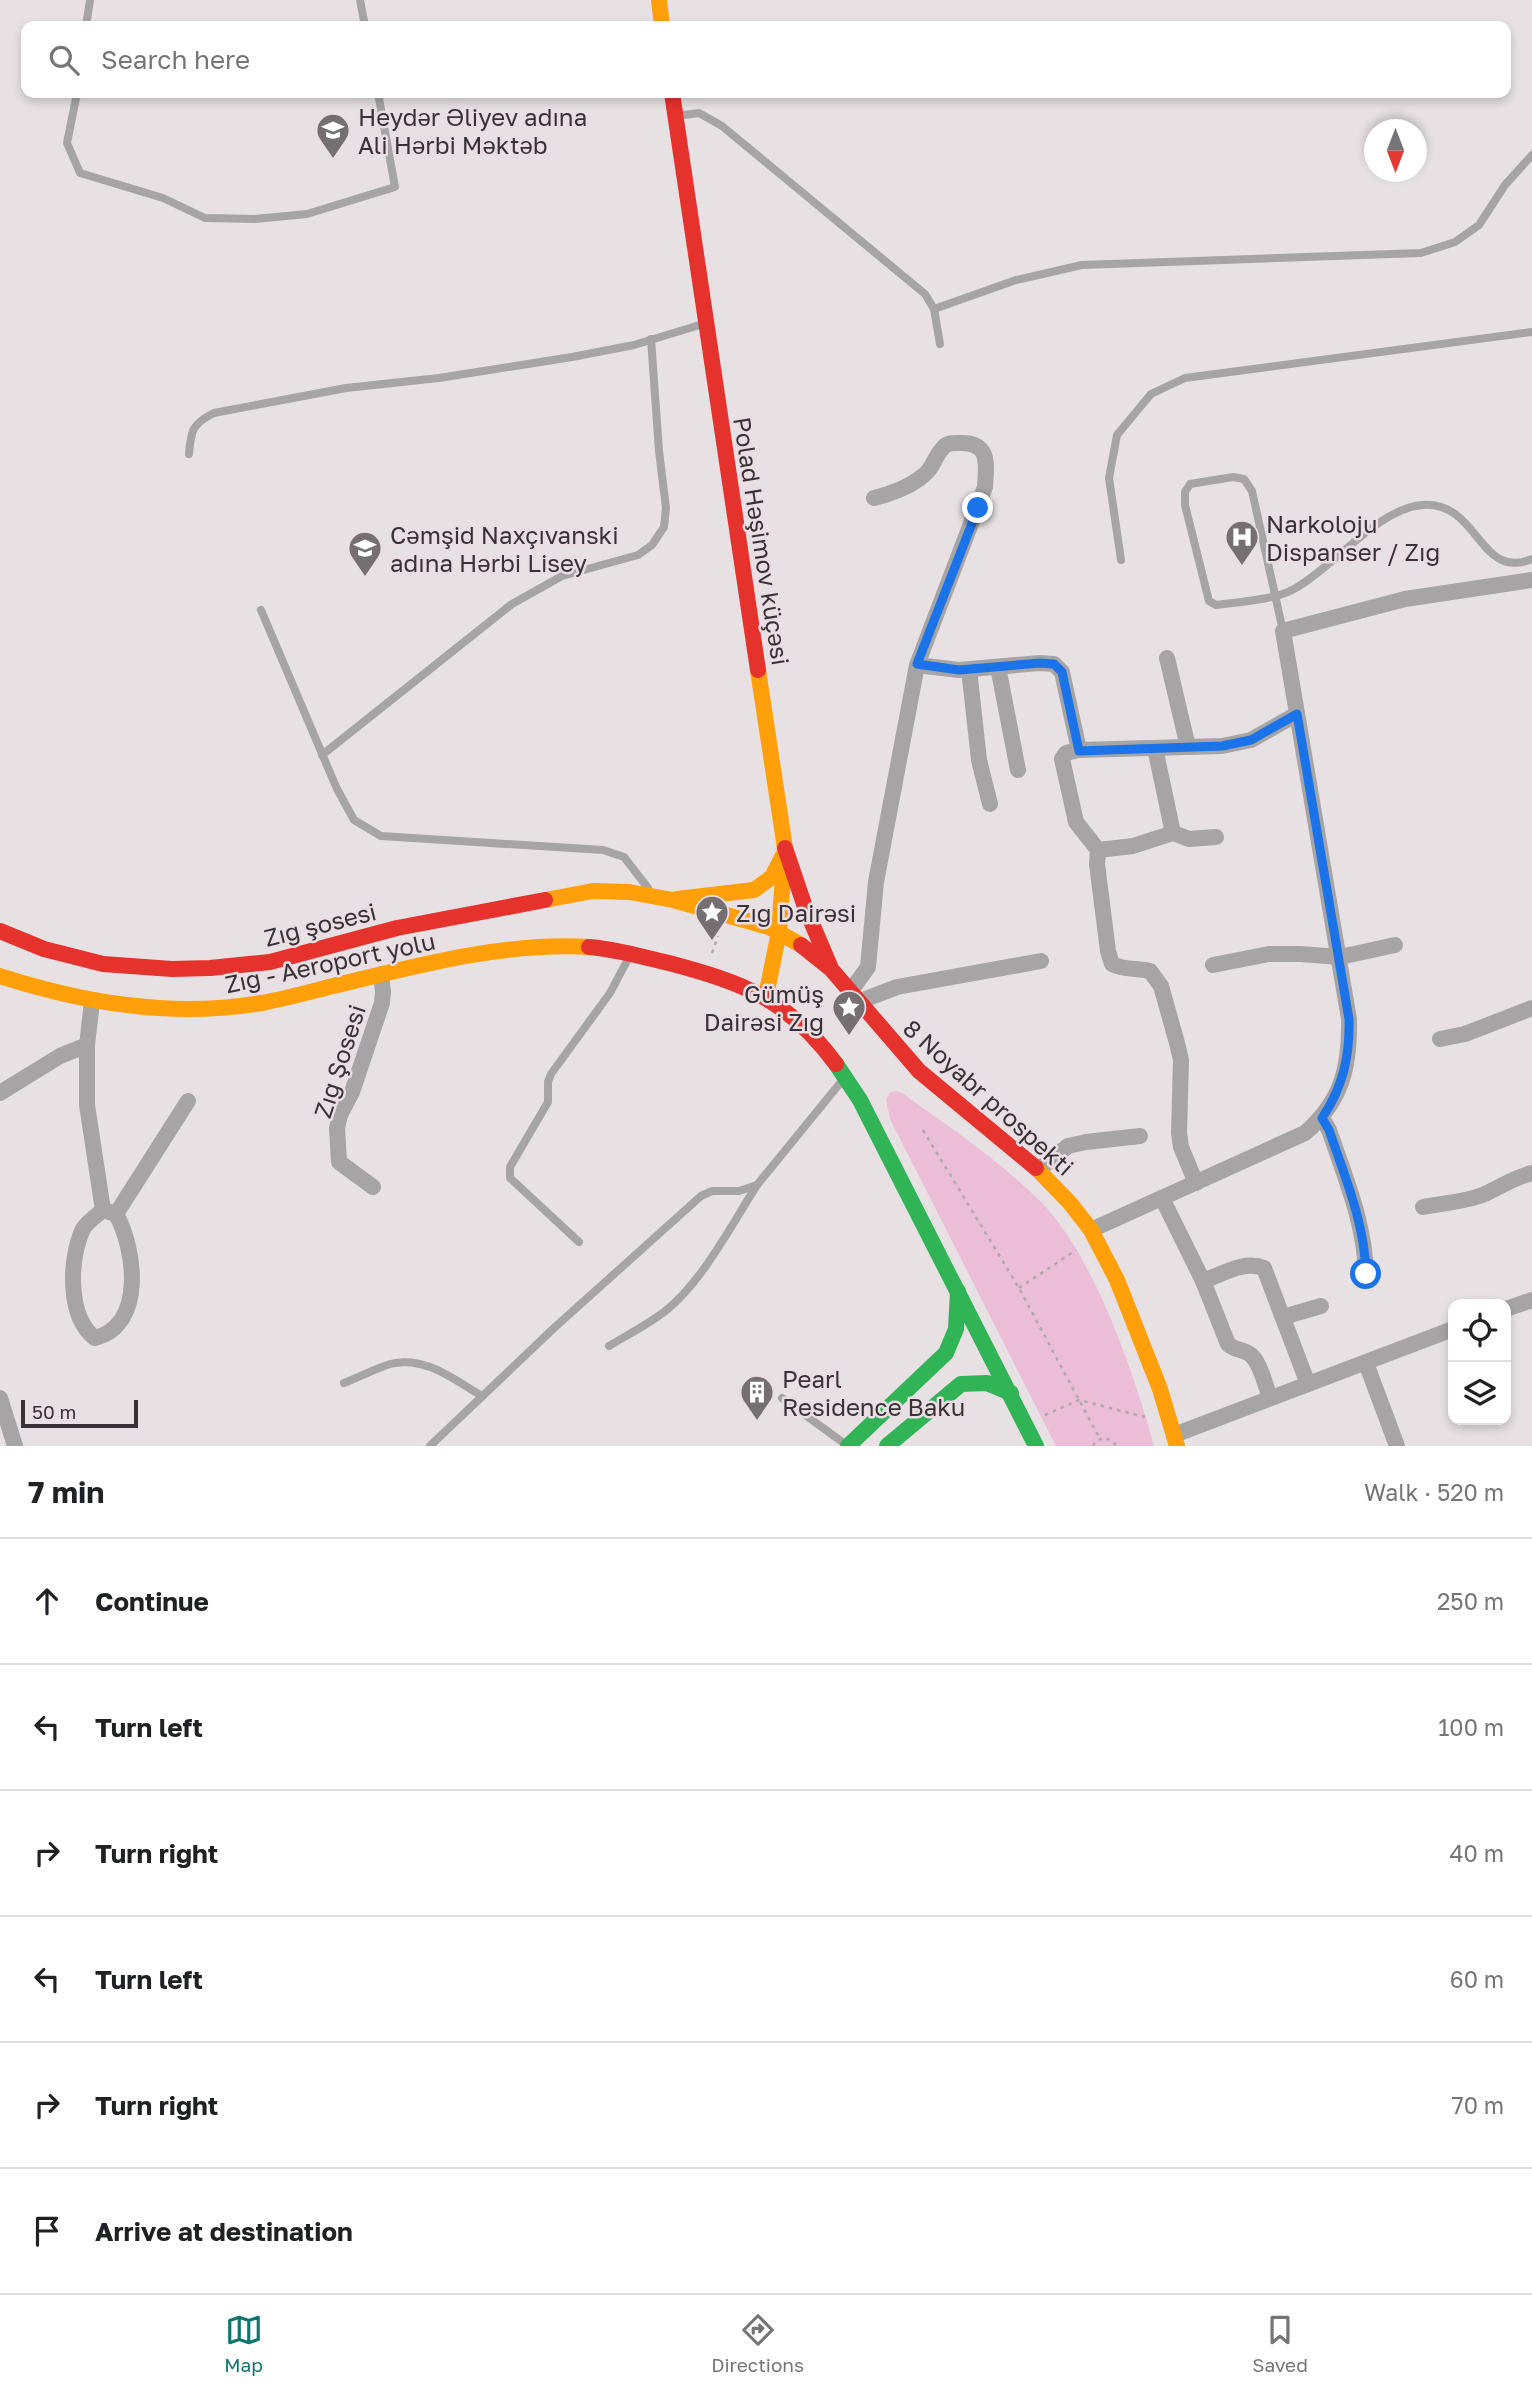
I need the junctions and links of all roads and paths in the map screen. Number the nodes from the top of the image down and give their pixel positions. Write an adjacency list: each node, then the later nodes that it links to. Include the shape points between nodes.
1 (90, 0): 4 (lane)
2 (360, 0): 5 (lane)
3 (659, 0): 6 (main road)
4 (87, 21)
5 (364, 21)
6 (661, 21)
7 (76, 98): 8 (lane, via 67,144 80,173 163,198 205,218 255,219 307,214 394,187)
8 (379, 98)
9 (673, 98): 10 (main road, Polad Həşimov küçəsi)
10 (675, 116): 12 (lane, via 699,113 722,126 925,295); 13 (main road, Polad Həşimov küçəsi)
11 (1532, 155): 12 (lane, via 1479,225 1455,242 1421,253 1082,265 1016,280)
12 (934, 309): 16 (lane)
13 (706, 323): 15 (lane); 38 (main road, Polad Həşimov küçəsi)
14 (1532, 332): 20 (lane, via 1185,378 1151,394 1118,435 1109,478)
15 (652, 339): 17 (lane, via 572,357 346,388 214,413 199,421 190,434); 33 (lane, via 666,508 664,527 652,545 638,555 562,576 512,604)
16 (940, 344)
17 (189, 454)
18 (874, 498): 26 (street, via 895,493 921,478 950,443 973,443 982,449 985,487)
19 (1532, 559): 22 (lane, via 1507,562 1492,556 1464,519 1443,508 1423,505 1398,512 1310,579)
20 (1121, 560)
21 (1532, 579): 24 (street, via 1405,599)
22 (1275, 595): 22 (lane, via 1252,491 1244,479 1190,484 1185,505 1209,601 1216,606); 24 (lane)
23 (261, 610): 33 (lane)
24 (1283, 631): 29 (street)
25 (1167, 658): 30 (street)
26 (917, 664): 28 (street); 53 (street, via 876,882 869,967)
27 (998, 667): 28 (street); 32 (street, via 1054,664 1062,672); 34 (street)
28 (969, 669): 35 (street, via 979,760)
29 (1297, 714): 30 (street, via 1251,740); 46 (street)
30 (1188, 747): 31 (street)
31 (1155, 748): 32 (street); 36 (street)
32 (1079, 751): 39 (street, via 1066,753 1062,759 1066,780 1076,822)
33 (322, 755): 40 (lane, via 354,820 381,836 603,850 624,857)
34 (1018, 770)
35 (990, 804)
36 (1173, 833): 37 (street, via 1189,839); 39 (street, via 1133,846)
37 (1216, 837)
38 (785, 848): 41 (main road, via 775,874 754,890); 43 (main road, Polad Həşimov küçəsi); 49 (main road)
39 (1098, 850): 66 (street, via 1112,964 1150,971 1161,986 1181,1060 1181,1147)
40 (653, 897): 41 (main road, 8 Noyabr prospekti); 42 (main road, Zığ şosesi, via 613,891 571,894 397,928 280,960 211,968 103,964 44,949)
41 (673, 900): 43 (main road, 8 Noyabr prospekti)
42 (0, 931)
43 (779, 932): 49 (main road, 8 Noyabr prospekti); 52 (main road, Polad Həşimov küçəsi)
44 (1395, 945): 46 (street)
45 (630, 953): 50 (main road, Zığ - Aeroport yolu, via 545,948); 52 (main road, via 711,974); 73 (lane, via 610,993 551,1074 548,1102 510,1167 510,1178)
46 (1340, 957): 48 (street, via 1269,954); 61 (street, via 1349,1046 1342,1082)
47 (1041, 961): 53 (street)
48 (1213, 965)
49 (831, 969): 53 (main road, 8 Noyabr prospekti)
50 (382, 974): 54 (main road, Zığ - Aeroport yolu, via 249,1005 170,1009); 68 (street, Zığ Şosesi, via 382,1003 337,1128 339,1162)
51 (0, 976): 54 (main road, Zığ - Aeroport yolu)
52 (766, 996): 58 (main road, via 806,1029)
53 (854, 997): 64 (main road, 8 Noyabr prospekti, via 919,1070)
54 (92, 1002): 57 (street)
55 (1532, 1008): 56 (street)
56 (1440, 1039)
57 (87, 1045): 59 (street); 71 (street, via 87,1105)
58 (845, 1077): 67 (lane); 78 (main road, via 870,1116)
59 (0, 1093)
60 (188, 1101): 71 (street)
61 (1322, 1118): 66 (street, via 1305,1133); 75 (street, via 1358,1219)
62 (923, 1130): 77 (path)
63 (1140, 1136): 64 (street, via 1068,1146)
64 (1038, 1170): 72 (main road, 8 Noyabr prospekti)
65 (1532, 1173): 70 (street, via 1485,1194)
66 (1196, 1183): 69 (street)
67 (757, 1185): 84 (lane, via 679,1299); 89 (lane, via 701,1196)
68 (373, 1187)
69 (1162, 1198): 72 (street); 76 (street)
70 (1423, 1207)
71 (109, 1212): 71 (street, via 84,1226 72,1272 76,1304 87,1332 95,1338 119,1322 128,1307 133,1276 126,1231)
72 (1091, 1230): 97 (main road, 8 Noyabr prospekti, via 1136,1322)
73 (579, 1242)
74 (1076, 1250): 77 (path)
75 (1366, 1274)
76 (1203, 1281): 82 (street, via 1247,1265 1264,1268); 92 (street, via 1228,1344 1255,1358)
77 (1019, 1288): 93 (path)
78 (958, 1290): 88 (main road); 100 (main road, via 957,1332 951,1347)
79 (1532, 1300): 81 (street)
80 (1321, 1307): 82 (street)
81 (1511, 1307)
82 (1283, 1317): 87 (street)
83 (1448, 1331): 85 (street)
84 (609, 1346)
85 (1366, 1363): 87 (street); 105 (street)
86 (344, 1383): 89 (lane, via 391,1364 414,1362 436,1368)
87 (1308, 1384): 92 (street)
88 (1010, 1393): 101 (main road, via 984,1382 961,1384); 102 (main road)
89 (482, 1396): 99 (lane)
90 (0, 1398): 98 (street)
91 (782, 1398): 100 (lane)
92 (1270, 1398): 97 (street)
93 (1079, 1400): 94 (path); 95 (path); 96 (path)
94 (1042, 1416)
95 (1145, 1416)
96 (1100, 1439): 103 (path); 104 (path, via 1109,1439)
97 (1175, 1442)
98 (15, 1446)
99 (430, 1446)
100 (848, 1446)
101 (887, 1446)
102 (1036, 1446)
103 (1093, 1446)
104 (1116, 1446)
105 (1398, 1446)

